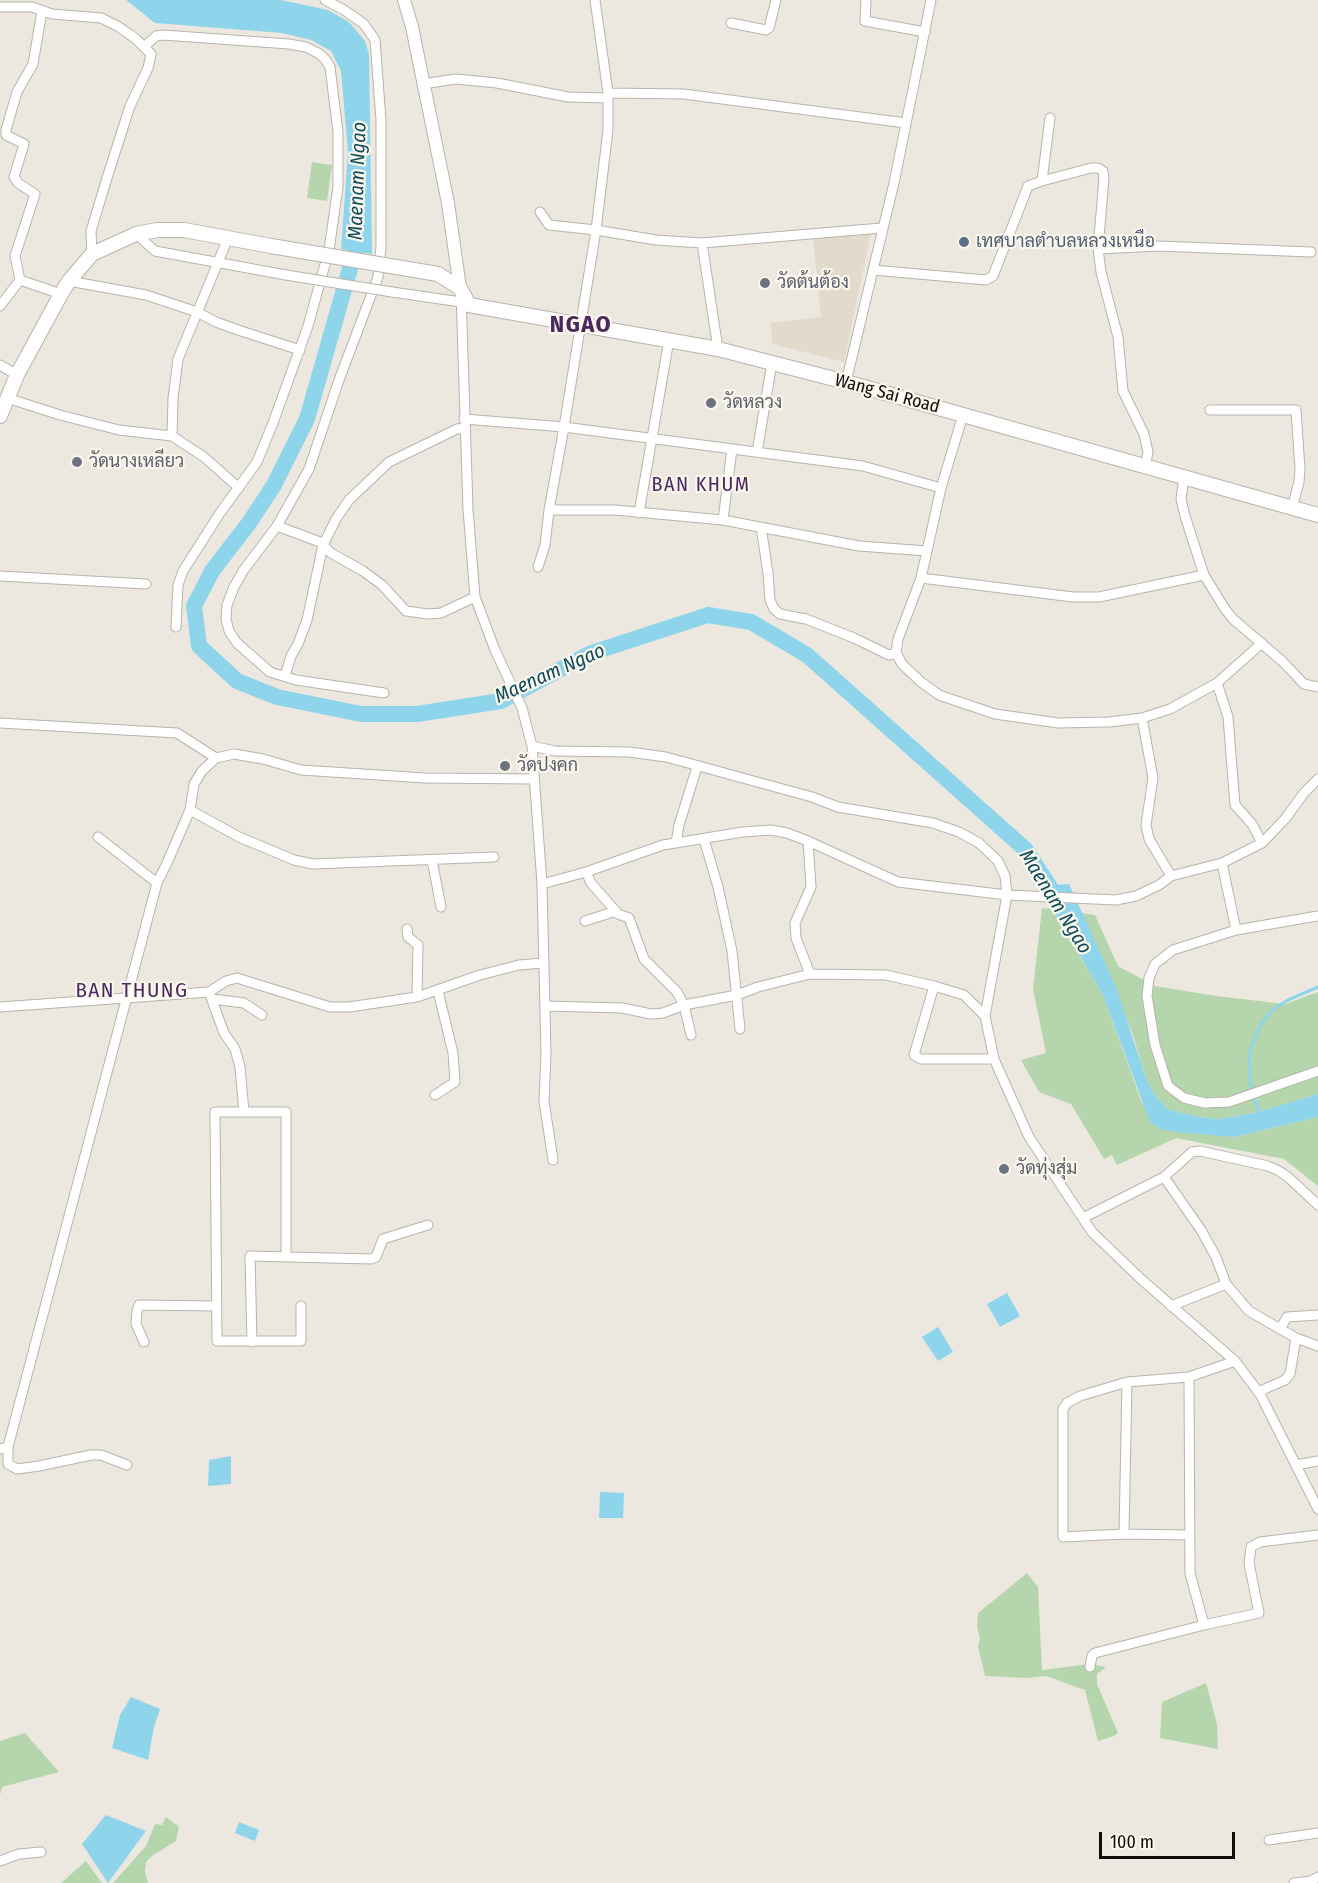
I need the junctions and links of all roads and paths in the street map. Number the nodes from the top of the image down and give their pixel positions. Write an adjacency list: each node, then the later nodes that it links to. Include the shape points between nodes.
1 (326, 0): 62 (street, via 364,24 375,40 381,120 380,256 378,277 309,469)
2 (404, 0): 13 (street)
3 (595, 0): 14 (street)
4 (776, 0): 10 (street, via 766,30)
5 (861, 0): 6 (street)
6 (866, 0): 11 (street, via 866,21)
7 (931, 0): 11 (street)
8 (0, 7): 9 (street, via 32,7)
9 (42, 11): 12 (street, via 101,18); 29 (street, via 33,64 17,92 6,130 6,135 24,144 14,177 35,194 15,255)
10 (731, 23)
11 (925, 32): 16 (street)
12 (144, 47): 26 (street, via 151,54 148,68 130,106 91,231); 38 (street, via 163,34 289,44 318,53 330,67 338,132 338,187 328,250)
13 (422, 84): 14 (street, via 456,79 568,97); 32 (street, via 448,203)
14 (608, 95): 16 (street, via 684,94); 20 (street, via 608,130)
15 (1050, 118): 17 (street)
16 (906, 123): 19 (street)
17 (1042, 181): 24 (street, via 1091,168 1103,171); 28 (street, via 1028,186 993,276 986,280)
18 (540, 212): 20 (street, via 549,225)
19 (882, 228): 23 (street); 28 (street)
20 (596, 230): 23 (street); 35 (street)
21 (136, 234): 22 (main road, via 184,230); 26 (main road); 27 (street, via 155,251)
22 (228, 238): 27 (street); 32 (main road, bridge, via 438,274)
23 (702, 243): 37 (street)
24 (1098, 249): 25 (street, via 1158,246); 53 (street, via 1118,337 1123,391 1144,434 1148,452)
25 (1311, 252)
26 (92, 254): 30 (main road)
27 (219, 262): 32 (street, bridge, via 392,292); 34 (street)
28 (873, 270): 42 (street)
29 (20, 280): 31 (street); 33 (street)
30 (69, 281): 31 (main road); 34 (street, via 146,295)
31 (61, 294): 41 (main road)
32 (461, 295): 35 (main road, Wang Sai Road, via 469,305); 47 (street)
33 (0, 306)
34 (197, 312): 38 (street); 49 (street, via 178,359)
35 (580, 324): 36 (main road, Wang Sai Road); 48 (street)
36 (669, 340): 37 (main road, Wang Sai Road); 50 (street)
37 (718, 349): 39 (main road, Wang Sai Road)
38 (300, 350): 55 (street, via 256,462)
39 (771, 363): 42 (main road, Wang Sai Road); 52 (street)
40 (0, 365): 41 (street)
41 (17, 375): 43 (main road)
42 (846, 382): 45 (main road, Wang Sai Road)
43 (7, 398): 46 (main road); 49 (street, via 119,430)
44 (1210, 410): 57 (street, via 1296,410 1299,482)
45 (963, 415): 53 (main road, Wang Sai Road); 56 (street)
46 (0, 416)
47 (464, 423): 48 (street); 64 (street, via 390,462 350,500); 71 (street)
48 (564, 427): 50 (street); 58 (street)
49 (171, 436): 55 (street, via 204,457)
50 (651, 439): 51 (street); 59 (street)
51 (732, 449): 52 (street); 61 (street)
52 (757, 452): 56 (street, via 862,466)
53 (1145, 468): 54 (main road, Wang Sai Road)
54 (1184, 478): 57 (main road, Wang Sai Road); 67 (street, via 1183,507)
55 (239, 488): 72 (street, via 183,571 178,585)
56 (941, 488): 65 (street)
57 (1292, 508): 60 (main road, Wang Sai Road)
58 (549, 510): 59 (street); 66 (street)
59 (639, 513): 61 (street)
60 (1318, 515)
61 (723, 520): 63 (street)
62 (277, 526): 64 (street); 75 (street, via 234,587 226,620 237,643 270,672)
63 (761, 527): 65 (street, via 859,546); 74 (street, via 774,609 889,655)
64 (323, 545): 71 (street, via 382,585 406,611 441,613); 75 (street, via 307,620)
65 (927, 551): 69 (street)
66 (538, 567)
67 (1204, 575): 69 (street, via 1100,597); 73 (street, via 1233,620)
68 (0, 576): 70 (street)
69 (921, 578): 74 (street)
70 (146, 584)
71 (475, 597): 81 (street, via 522,708)
72 (176, 627)
73 (1262, 643): 76 (street); 77 (street, via 1304,684)
74 (896, 653): 79 (street, via 908,670 939,695 996,714 1066,723)
75 (285, 676): 78 (street)
76 (1217, 683): 79 (street, via 1170,709); 91 (street, via 1228,717 1234,805 1252,824)
77 (1318, 687)
78 (384, 693)
79 (1142, 718): 96 (street, via 1153,778 1146,825 1149,839)
80 (0, 723): 82 (street, via 177,733)
81 (532, 746): 83 (street, via 555,752 646,753); 84 (street)
82 (216, 758): 84 (street, via 234,754 301,770 425,778); 86 (street, via 194,784)
83 (697, 767): 90 (street); 99 (street, via 838,807 933,823 959,832 979,843 998,861)
84 (533, 779): 98 (street)
85 (1318, 779): 91 (street)
86 (190, 810): 93 (street, via 239,837 305,863); 97 (street)
87 (98, 837): 97 (street)
88 (704, 839): 89 (street, via 771,830); 90 (street); 110 (street, via 732,951)
89 (808, 841): 99 (street, via 898,882); 107 (street, via 811,887 795,923 796,938)
90 (676, 843): 95 (street)
91 (1262, 843): 94 (street)
92 (494, 857): 93 (street)
93 (432, 860): 100 (street)
94 (1222, 863): 96 (street); 105 (street)
95 (586, 872): 98 (street); 101 (street, via 591,884)
96 (1172, 876): 99 (street, via 1136,896 1116,900)
97 (157, 883): 111 (street)
98 (543, 884): 106 (street)
99 (1007, 895): 118 (street)
100 (441, 908)
101 (616, 911): 103 (street); 114 (street, via 629,918 644,959 668,981)
102 (1318, 916): 105 (street)
103 (585, 921)
104 (406, 929): 113 (street, via 408,937 418,945)
105 (1236, 930): 122 (street, via 1173,950 1155,964 1147,996 1155,1045 1168,1086 1185,1098 1229,1102)
106 (543, 963): 109 (street, via 480,975); 115 (street)
107 (810, 974): 108 (street, via 886,975); 110 (street)
108 (934, 986): 118 (street, via 964,995); 121 (street, via 914,1055 921,1059)
109 (438, 991): 113 (street); 123 (street, via 453,1053 455,1083)
110 (737, 995): 114 (street); 119 (street)
111 (127, 996): 112 (street); 116 (street); 145 (street)
112 (210, 996): 113 (street, via 226,981 237,978 330,1007); 117 (street, via 244,1003); 124 (street, via 235,1049)
113 (417, 997)
114 (684, 1005): 115 (street, via 651,1014 622,1008); 120 (street)
115 (545, 1006): 125 (street, via 544,1101)
116 (0, 1007)
117 (262, 1015)
118 (986, 1016): 121 (street)
119 (740, 1029)
120 (691, 1035)
121 (994, 1059): 128 (street, via 1029,1137)
122 (1318, 1071)
123 (435, 1095)
124 (243, 1112): 130 (street, via 286,1112); 132 (street, via 215,1112)
125 (553, 1160)
126 (1164, 1177): 127 (street, via 1192,1152 1200,1150 1279,1171); 128 (street); 131 (street, via 1201,1230)
127 (1318, 1205)
128 (1083, 1218): 134 (street, via 1092,1232)
129 (428, 1226): 130 (street, via 383,1239 376,1257 371,1259)
130 (286, 1256): 139 (street, via 250,1256)
131 (1226, 1284): 134 (street); 136 (street, via 1249,1311)
132 (216, 1306): 138 (street, via 139,1305 136,1324); 139 (street, via 217,1341)
133 (301, 1306): 139 (street, via 301,1341)
134 (1171, 1306): 141 (street)
135 (1318, 1315): 136 (street, via 1287,1317)
136 (1280, 1329): 137 (street)
137 (1296, 1338): 140 (street); 144 (street, via 1286,1380)
138 (144, 1342)
139 (252, 1342)
140 (1318, 1346)
141 (1235, 1361): 142 (street); 144 (street)
142 (1189, 1377): 143 (street); 151 (street)
143 (1127, 1382): 150 (street); 150 (street, via 1080,1396 1063,1409 1063,1537)
144 (1258, 1392): 148 (street)
145 (4, 1448): 147 (street, via 8,1464 17,1469 91,1455)
146 (1318, 1461): 148 (street)
147 (127, 1465)
148 (1296, 1465): 149 (street)
149 (1318, 1509)
150 (1124, 1534): 151 (street)
151 (1189, 1535): 153 (street, via 1190,1573)
152 (1318, 1535): 153 (street, via 1260,1542 1251,1547 1249,1563 1260,1613)
153 (1204, 1625): 154 (street, via 1095,1653)
154 (1090, 1667)
155 (1318, 1833): 156 (street)
156 (1269, 1840)
157 (41, 1852): 158 (street)
158 (0, 1861)
159 (1318, 1877): 160 (street)
160 (1294, 1883)

